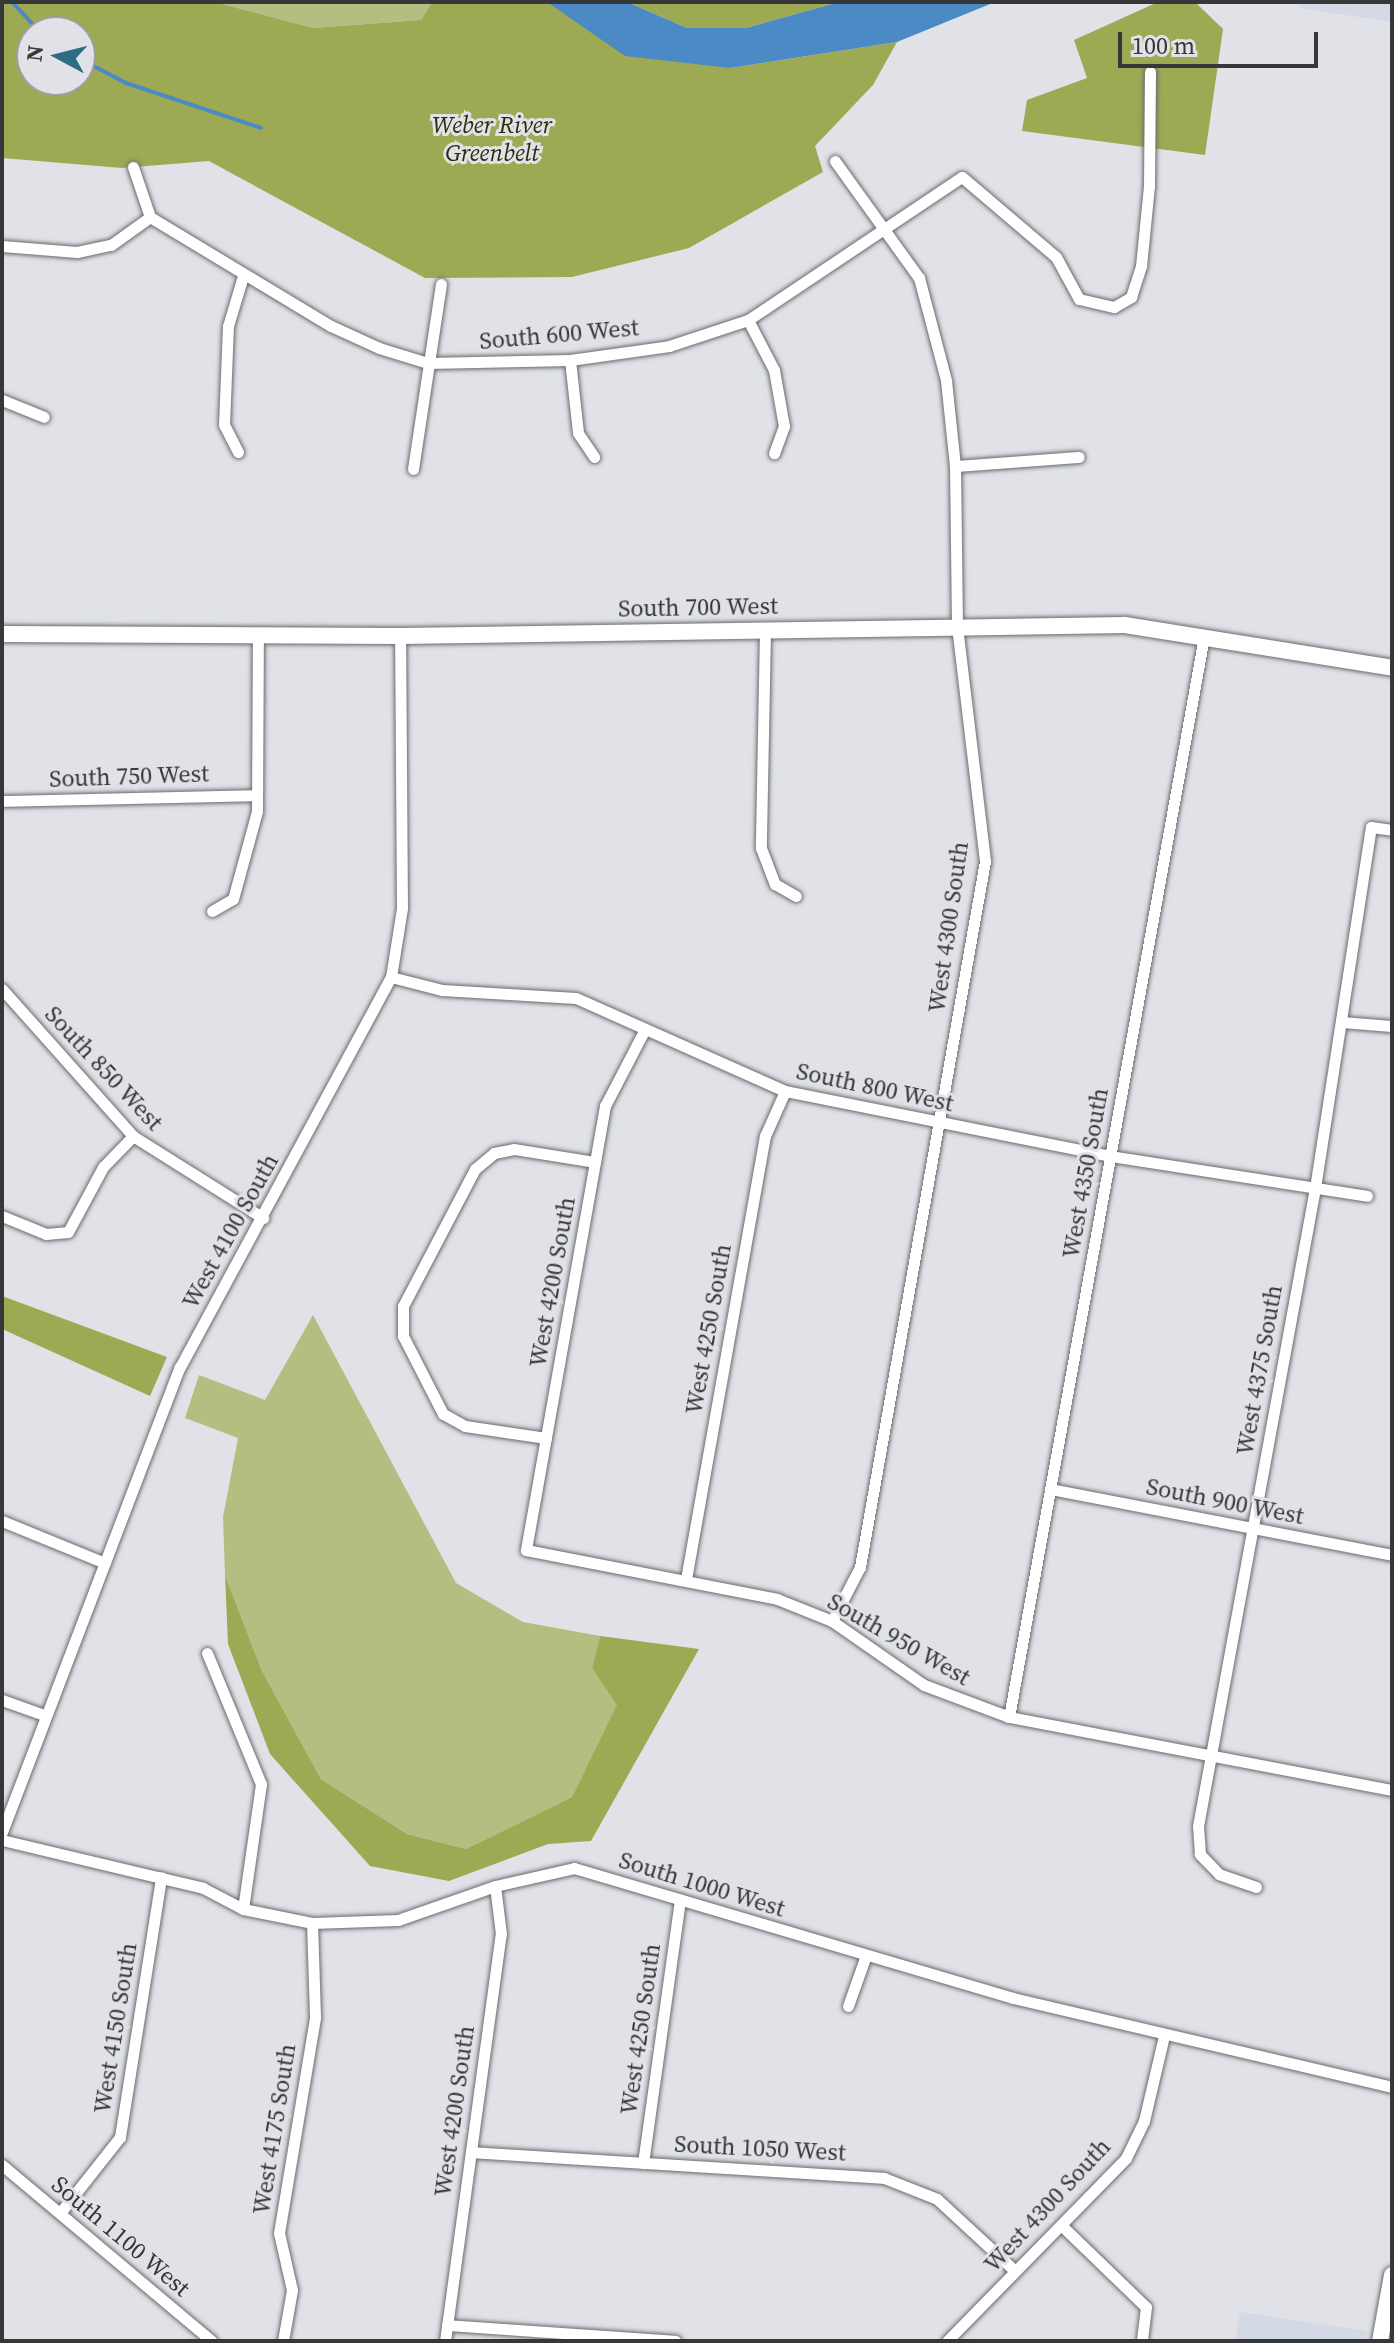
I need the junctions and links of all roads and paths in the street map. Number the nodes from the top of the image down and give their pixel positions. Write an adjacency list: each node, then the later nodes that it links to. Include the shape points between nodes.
1 (1150, 72): 5 (street, South 600 West, via 1149,186 1141,266 1131,297 1114,307 1079,299 1035,235 962,177)
2 (835, 161): 5 (street, West 4300 South)
3 (133, 167): 4 (street)
4 (150, 217): 6 (street, via 111,245 77,252); 7 (street, South 600 West)
5 (884, 229): 9 (street, South 600 West); 18 (street, West 4300 South, via 919,278 946,380)
6 (2, 246)
7 (243, 276): 11 (street, South 600 West, via 331,326); 14 (street, via 228,326 224,425)
8 (441, 284): 11 (street)
9 (748, 320): 10 (street, South 600 West, via 669,346); 15 (street, via 774,370 784,426)
10 (570, 360): 11 (street, South 600 West); 16 (street, via 578,433)
11 (428, 363): 19 (street)
12 (2, 400): 13 (street)
13 (44, 417)
14 (238, 452)
15 (774, 453)
16 (594, 457)
17 (1079, 457): 18 (street)
18 (955, 466): 20 (street, West 4300 South)
19 (413, 469)
20 (957, 627): 21 (street, South 700 West); 25 (street, South 700 West, via 1125,625); 38 (street, West 4300 South, via 985,861)
21 (765, 630): 24 (street, South 700 West); 30 (street, via 761,848 775,884)
22 (2, 634): 23 (street, South 700 West)
23 (258, 635): 24 (street, South 700 West); 27 (street)
24 (400, 636): 32 (street, West 4100 South, via 402,908)
25 (1204, 637): 26 (street, South 700 West); 40 (street, West 4350 South)
26 (1392, 668)
27 (257, 795): 28 (street, South 750 West); 31 (street, via 233,899)
28 (2, 801)
29 (1392, 830): 34 (street, West 4375 South, via 1371,827)
30 (796, 896)
31 (212, 911)
32 (391, 977): 36 (street, South 800 West, via 442,990 576,998); 45 (street, West 4100 South)
33 (2, 989): 39 (street, South 850 West)
34 (1341, 1022): 35 (street); 42 (street, West 4375 South)
35 (1392, 1026)
36 (645, 1029): 37 (street, South 800 West); 41 (street, West 4200 South, via 605,1106)
37 (785, 1091): 38 (street, South 800 West); 53 (street, West 4250 South, via 765,1136)
38 (938, 1123): 40 (street, South 800 West); 54 (street, West 4300 South, via 860,1567)
39 (133, 1136): 44 (street, via 103,1167 68,1232 46,1234); 45 (street, South 850 West)
40 (1110, 1156): 42 (street, South 800 West); 47 (street, West 4350 South)
41 (595, 1162): 46 (street, West 4200 South); 46 (street, via 514,1149 494,1153 475,1169 403,1306 403,1336 443,1414 465,1426)
42 (1315, 1188): 43 (street, South 800 West); 49 (street, West 4375 South)
43 (1367, 1196)
44 (2, 1216)
45 (263, 1218): 52 (street, West 4100 South, via 180,1367)
46 (546, 1438): 50 (street, West 4200 South)
47 (1050, 1489): 49 (street, South 900 West); 58 (street, West 4350 South)
48 (2, 1521): 52 (street)
49 (1253, 1528): 51 (street, South 900 West); 59 (street, West 4375 South)
50 (526, 1550): 53 (street, South 950 West)
51 (1392, 1555)
52 (105, 1563): 57 (street, West 4100 South)
53 (686, 1579): 54 (street, South 950 West, via 777,1599)
54 (832, 1621): 58 (street, South 950 West, via 924,1685)
55 (207, 1653): 67 (street, via 261,1784)
56 (2, 1700): 57 (street)
57 (44, 1715): 61 (street, West 4100 South)
58 (1009, 1717): 59 (street, South 950 West)
59 (1211, 1755): 60 (street, South 950 West); 65 (street, West 4375 South, via 1198,1826 1200,1854 1219,1874)
60 (1392, 1790)
61 (2, 1832)
62 (2, 1840): 63 (street, South 1000 West)
63 (161, 1877): 67 (street, South 1000 West, via 203,1888); 76 (street, West 4150 South, via 120,2137)
64 (495, 1886): 66 (street, South 1000 West, via 574,1868); 68 (street, South 1000 West, via 398,1920); 73 (street, West 4200 South, via 501,1934)
65 (1256, 1887)
66 (680, 1900): 69 (street, South 1000 West); 74 (street, West 4250 South)
67 (243, 1909): 68 (street, South 1000 West)
68 (312, 1923): 83 (street, West 4175 South, via 315,2017 279,2233 292,2290)
69 (865, 1958): 70 (street); 71 (street, South 1000 West)
70 (848, 2006)
71 (1164, 2036): 72 (street, South 1000 West); 77 (street, West 4300 South, via 1144,2121 1126,2158)
72 (1392, 2087)
73 (471, 2152): 74 (street, South 1050 West); 80 (street, West 4200 South)
74 (643, 2163): 78 (street, South 1050 West, via 884,2178 937,2199)
75 (2, 2165): 76 (street, South 1100 West)
76 (60, 2213): 82 (street, South 1100 West)
77 (1061, 2225): 78 (street, West 4300 South); 87 (street, via 1146,2307)
78 (1015, 2271): 86 (street, West 4300 South)
79 (1392, 2275): 88 (street)
80 (447, 2325): 81 (street); 84 (street, West 4200 South)
81 (661, 2340): 85 (street)
82 (212, 2341)
83 (283, 2341)
84 (445, 2341)
85 (675, 2341)
86 (947, 2341)
87 (1142, 2341)
88 (1380, 2341)

